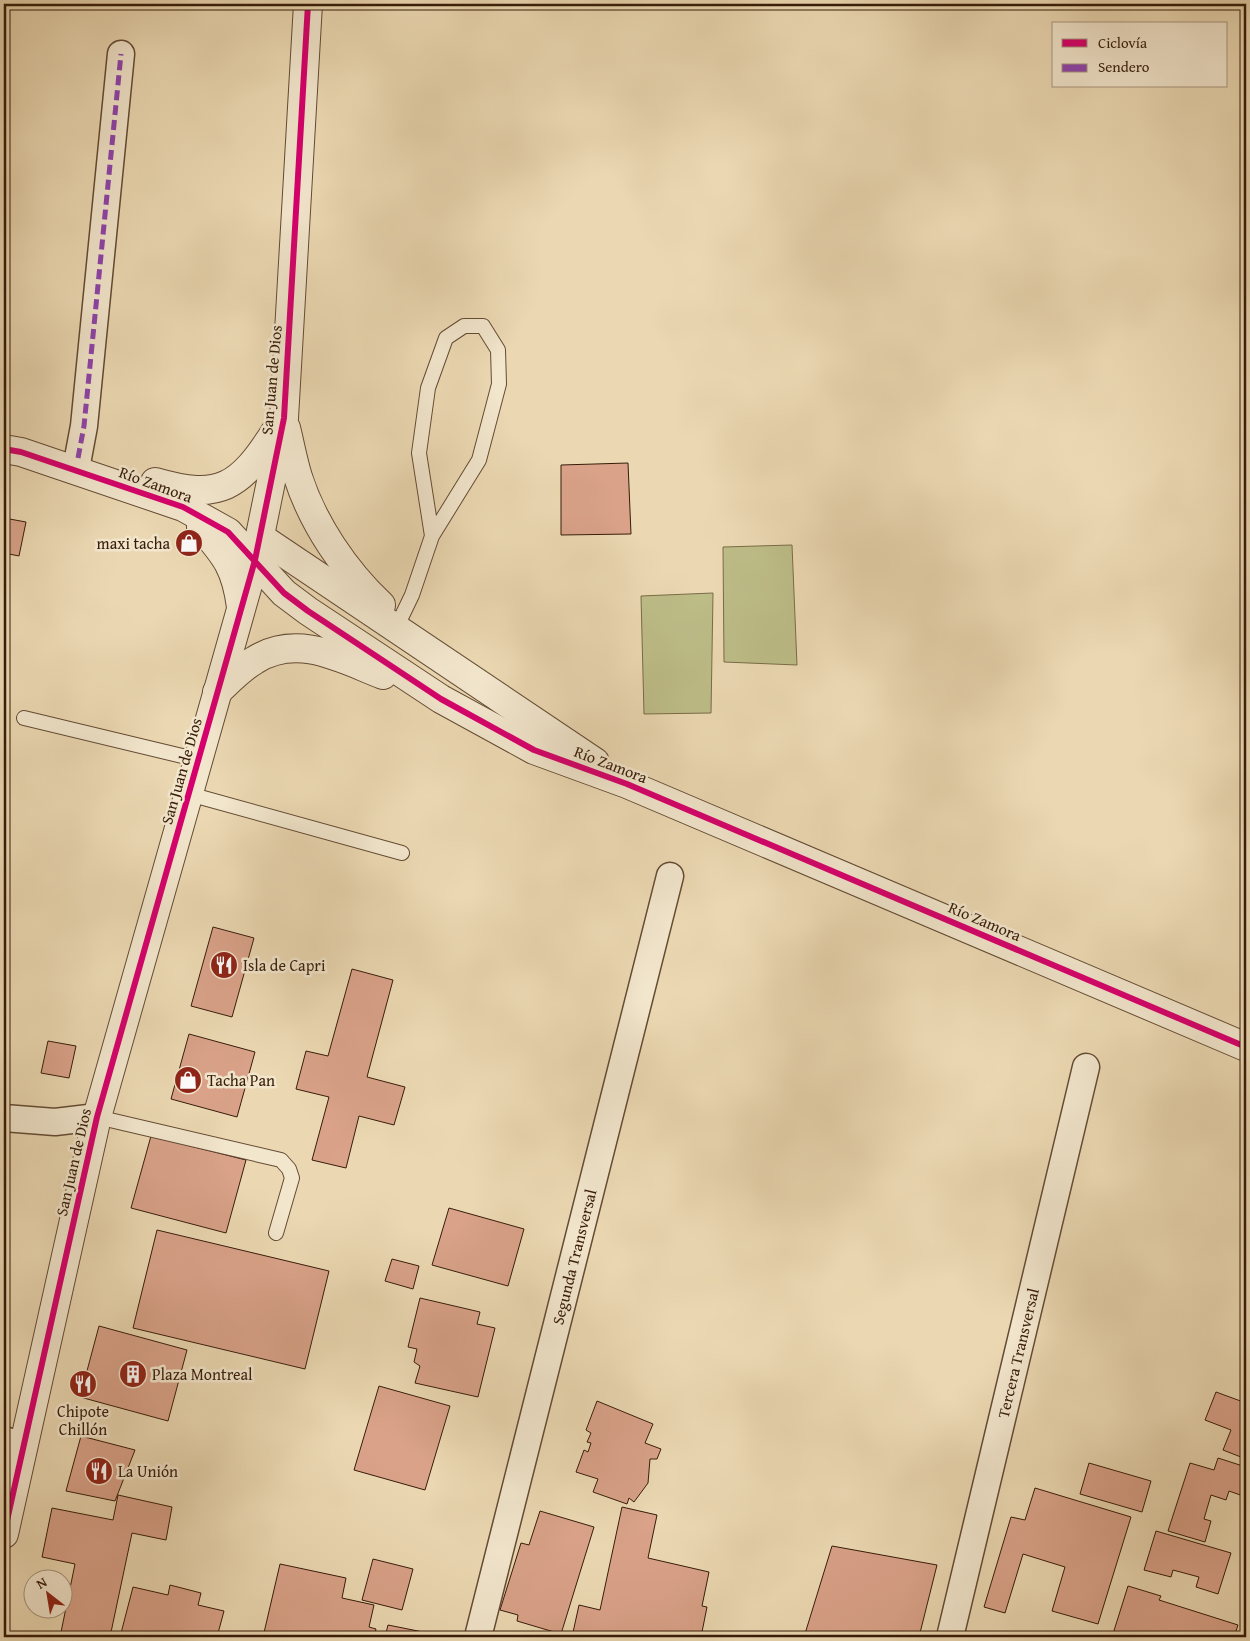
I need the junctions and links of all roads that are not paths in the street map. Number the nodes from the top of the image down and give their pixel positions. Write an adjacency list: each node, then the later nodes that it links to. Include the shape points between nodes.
1 (308, 4): 3 (street, San Juan de Dios)
2 (121, 54): 5 (street, via 84,426)
3 (284, 418): 5 (street, via 256,463 231,484 206,492 172,487); 8 (street, San Juan de Dios); 10 (street, via 298,477 312,512 366,591)
4 (12, 450): 5 (street, via 44,447); 6 (street, Río Zamora)
5 (78, 458)
6 (184, 507): 8 (street, Río Zamora); 9 (street, via 227,557 238,587)
7 (432, 536): 7 (lane, via 479,460 499,384 498,350 483,326 464,326 446,338 428,388 419,453); 10 (lane)
8 (258, 549): 9 (street, San Juan de Dios); 11 (street, Río Zamora); 13 (street, Río Zamora, via 284,593)
9 (242, 611): 12 (street, San Juan de Dios)
10 (400, 622): 11 (street)
11 (426, 648): 16 (street, Río Zamora)
12 (217, 692): 13 (street, via 257,658 287,647 317,648); 15 (street, San Juan de Dios)
13 (441, 699): 16 (street, Río Zamora, via 534,750)
14 (24, 718): 15 (lane)
15 (199, 760): 17 (street, San Juan de Dios)
16 (627, 784): 20 (street, Río Zamora)
17 (189, 794): 18 (lane); 22 (street, San Juan de Dios)
18 (402, 853)
19 (670, 876): 27 (street, Segunda Transversal)
20 (1246, 1047)
21 (1086, 1067): 28 (street, Tercera Transversal)
22 (97, 1117): 23 (street, via 55,1122); 24 (lane, via 281,1160 292,1178); 25 (street, San Juan de Dios, via 60,1289)
23 (4, 1118)
24 (276, 1233)
25 (13, 1442): 26 (street, San Juan de Dios)
26 (4, 1534)
27 (478, 1637)
28 (950, 1637)

